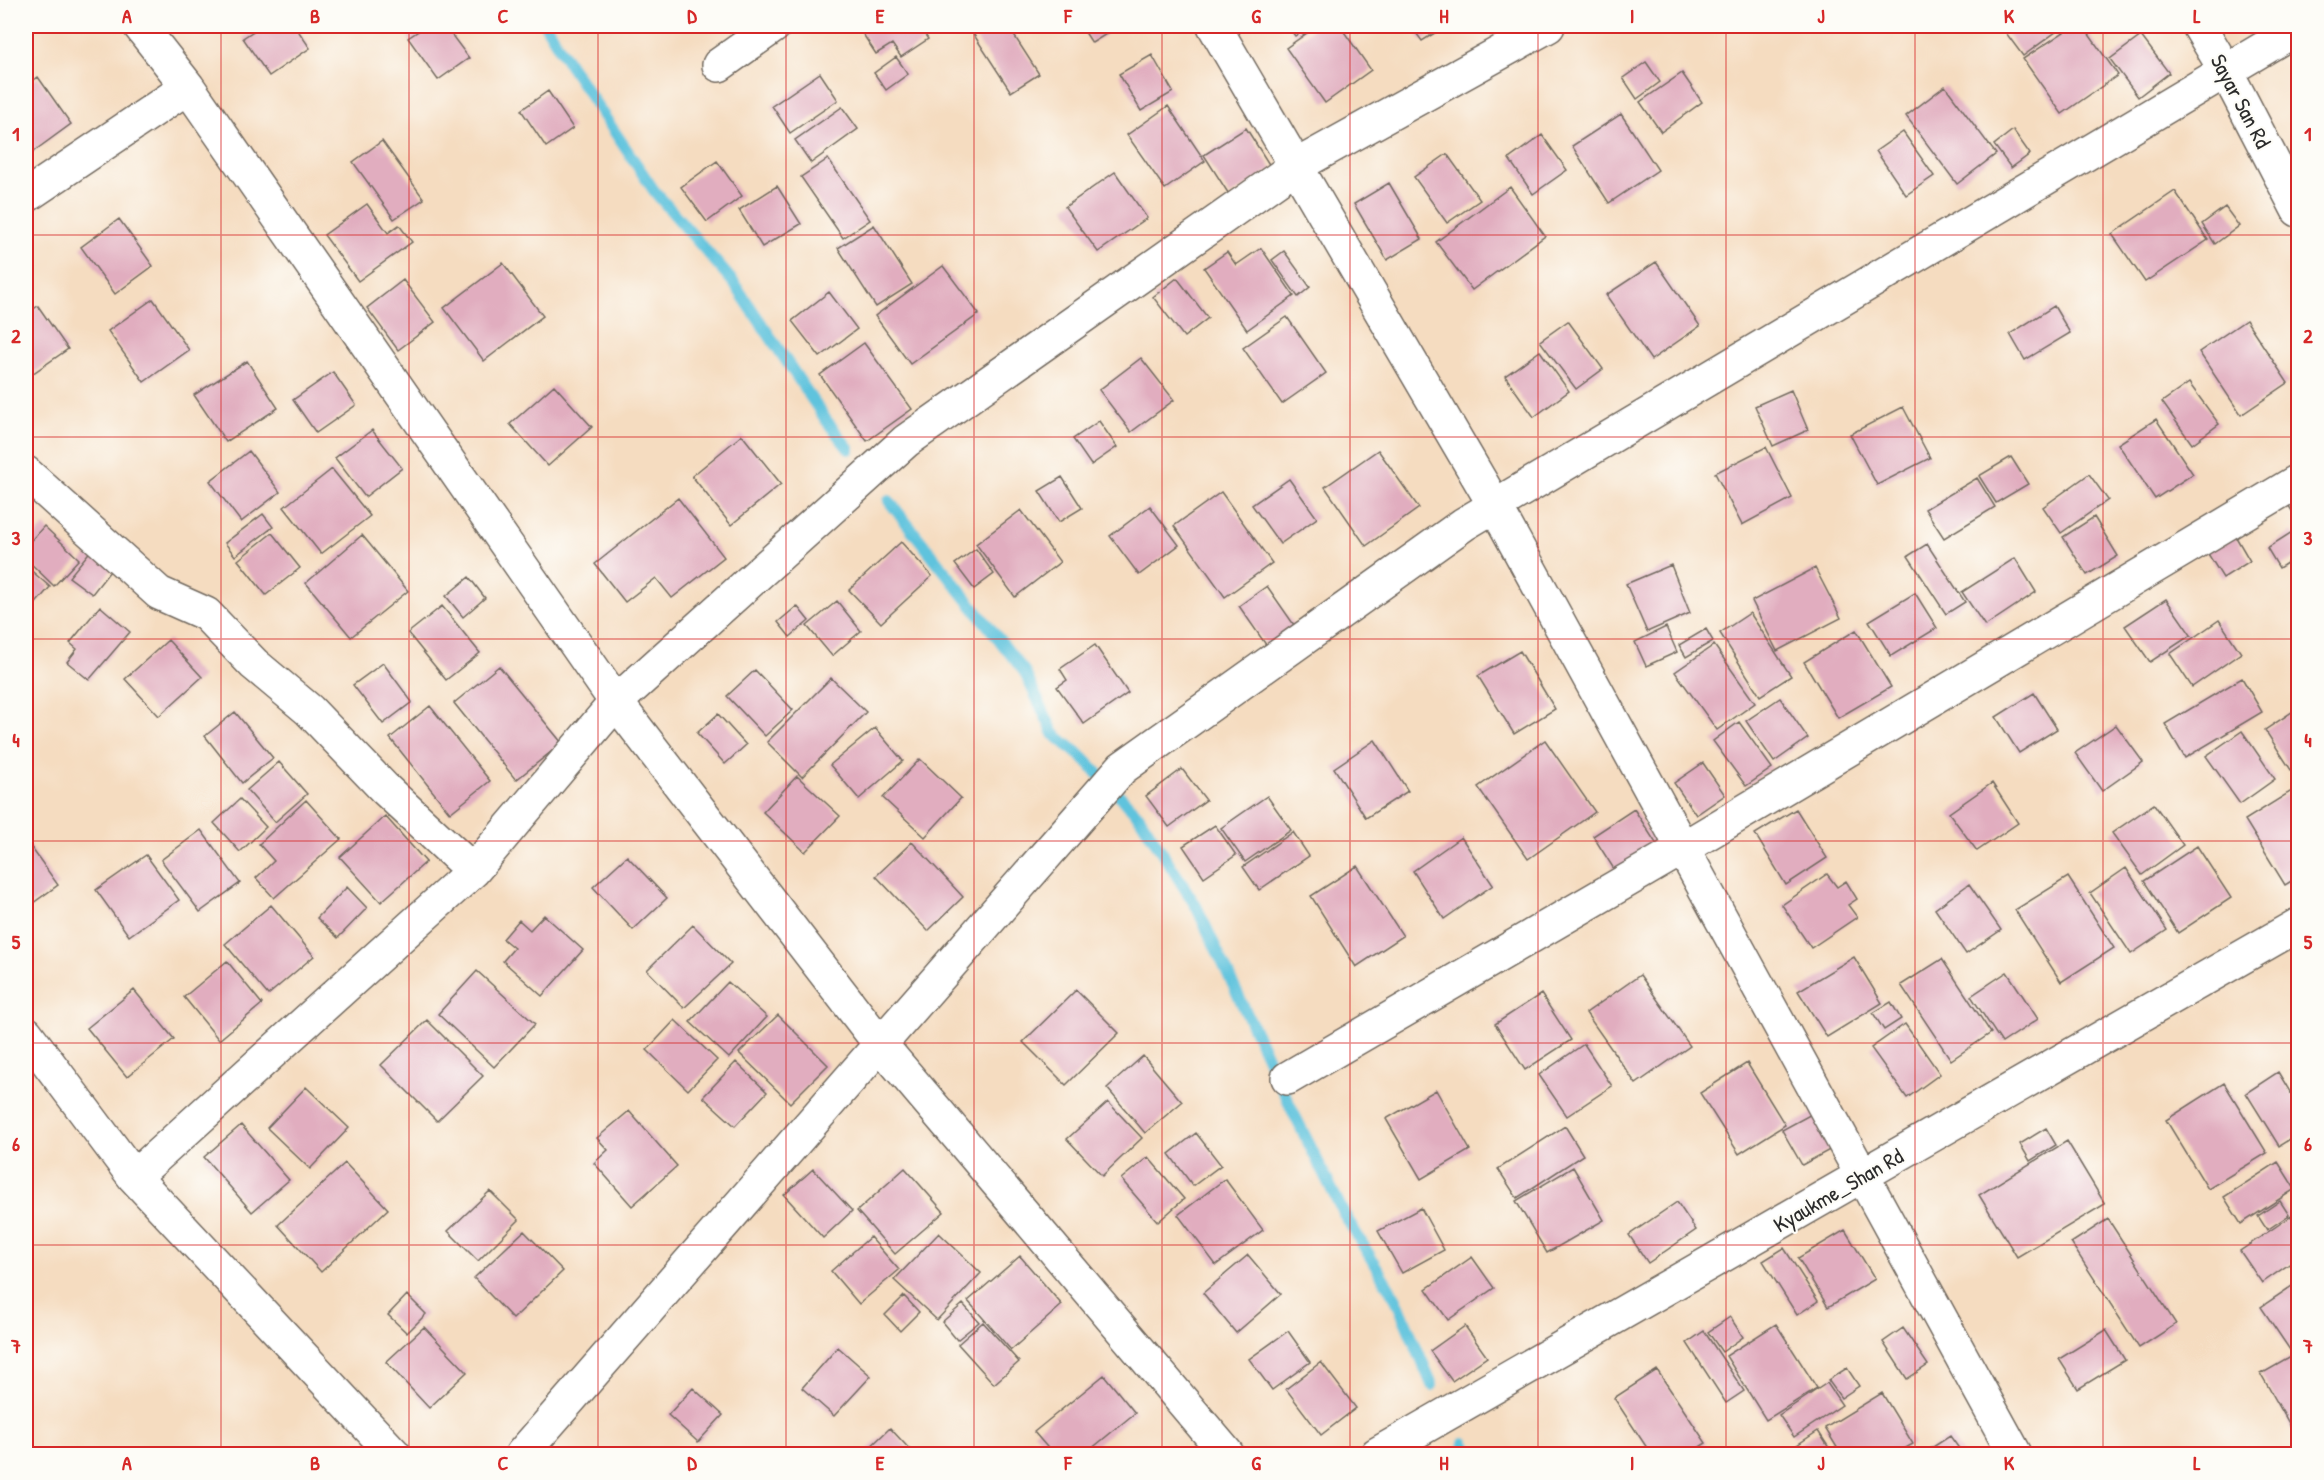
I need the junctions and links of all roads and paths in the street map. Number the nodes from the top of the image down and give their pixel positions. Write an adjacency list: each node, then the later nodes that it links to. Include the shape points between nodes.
1 (140, 26): 9 (street)
2 (774, 26): 7 (street)
3 (1214, 26): 10 (street)
4 (1548, 26): 10 (street)
5 (2199, 26): 8 (street, Sayar San Rd)
6 (2298, 28): 8 (street)
7 (719, 65)
8 (2226, 71): 12 (street, Sayar San Rd); 15 (street)
9 (188, 87): 11 (street); 16 (street)
10 (1296, 166): 15 (street); 16 (street, via 906,441)
11 (26, 196)
12 (2298, 210)
13 (26, 473): 18 (street, via 159,592 206,615)
14 (2298, 481): 17 (street)
15 (1495, 506): 17 (street); 21 (street, via 1464,524 1122,768)
16 (616, 702): 18 (street); 21 (street)
17 (1683, 848): 22 (street); 23 (street)
18 (474, 871): 24 (street)
19 (2298, 925): 23 (street, Kyaukme_Shan Rd)
20 (26, 1033): 24 (street)
21 (880, 1044): 26 (street); 27 (street)
22 (1288, 1078)
23 (1862, 1176): 28 (street, Kyaukme_Shan Rd); 29 (street)
24 (134, 1178): 25 (street)
25 (394, 1455)
26 (522, 1455)
27 (1227, 1455)
28 (1377, 1455)
29 (2015, 1455)

